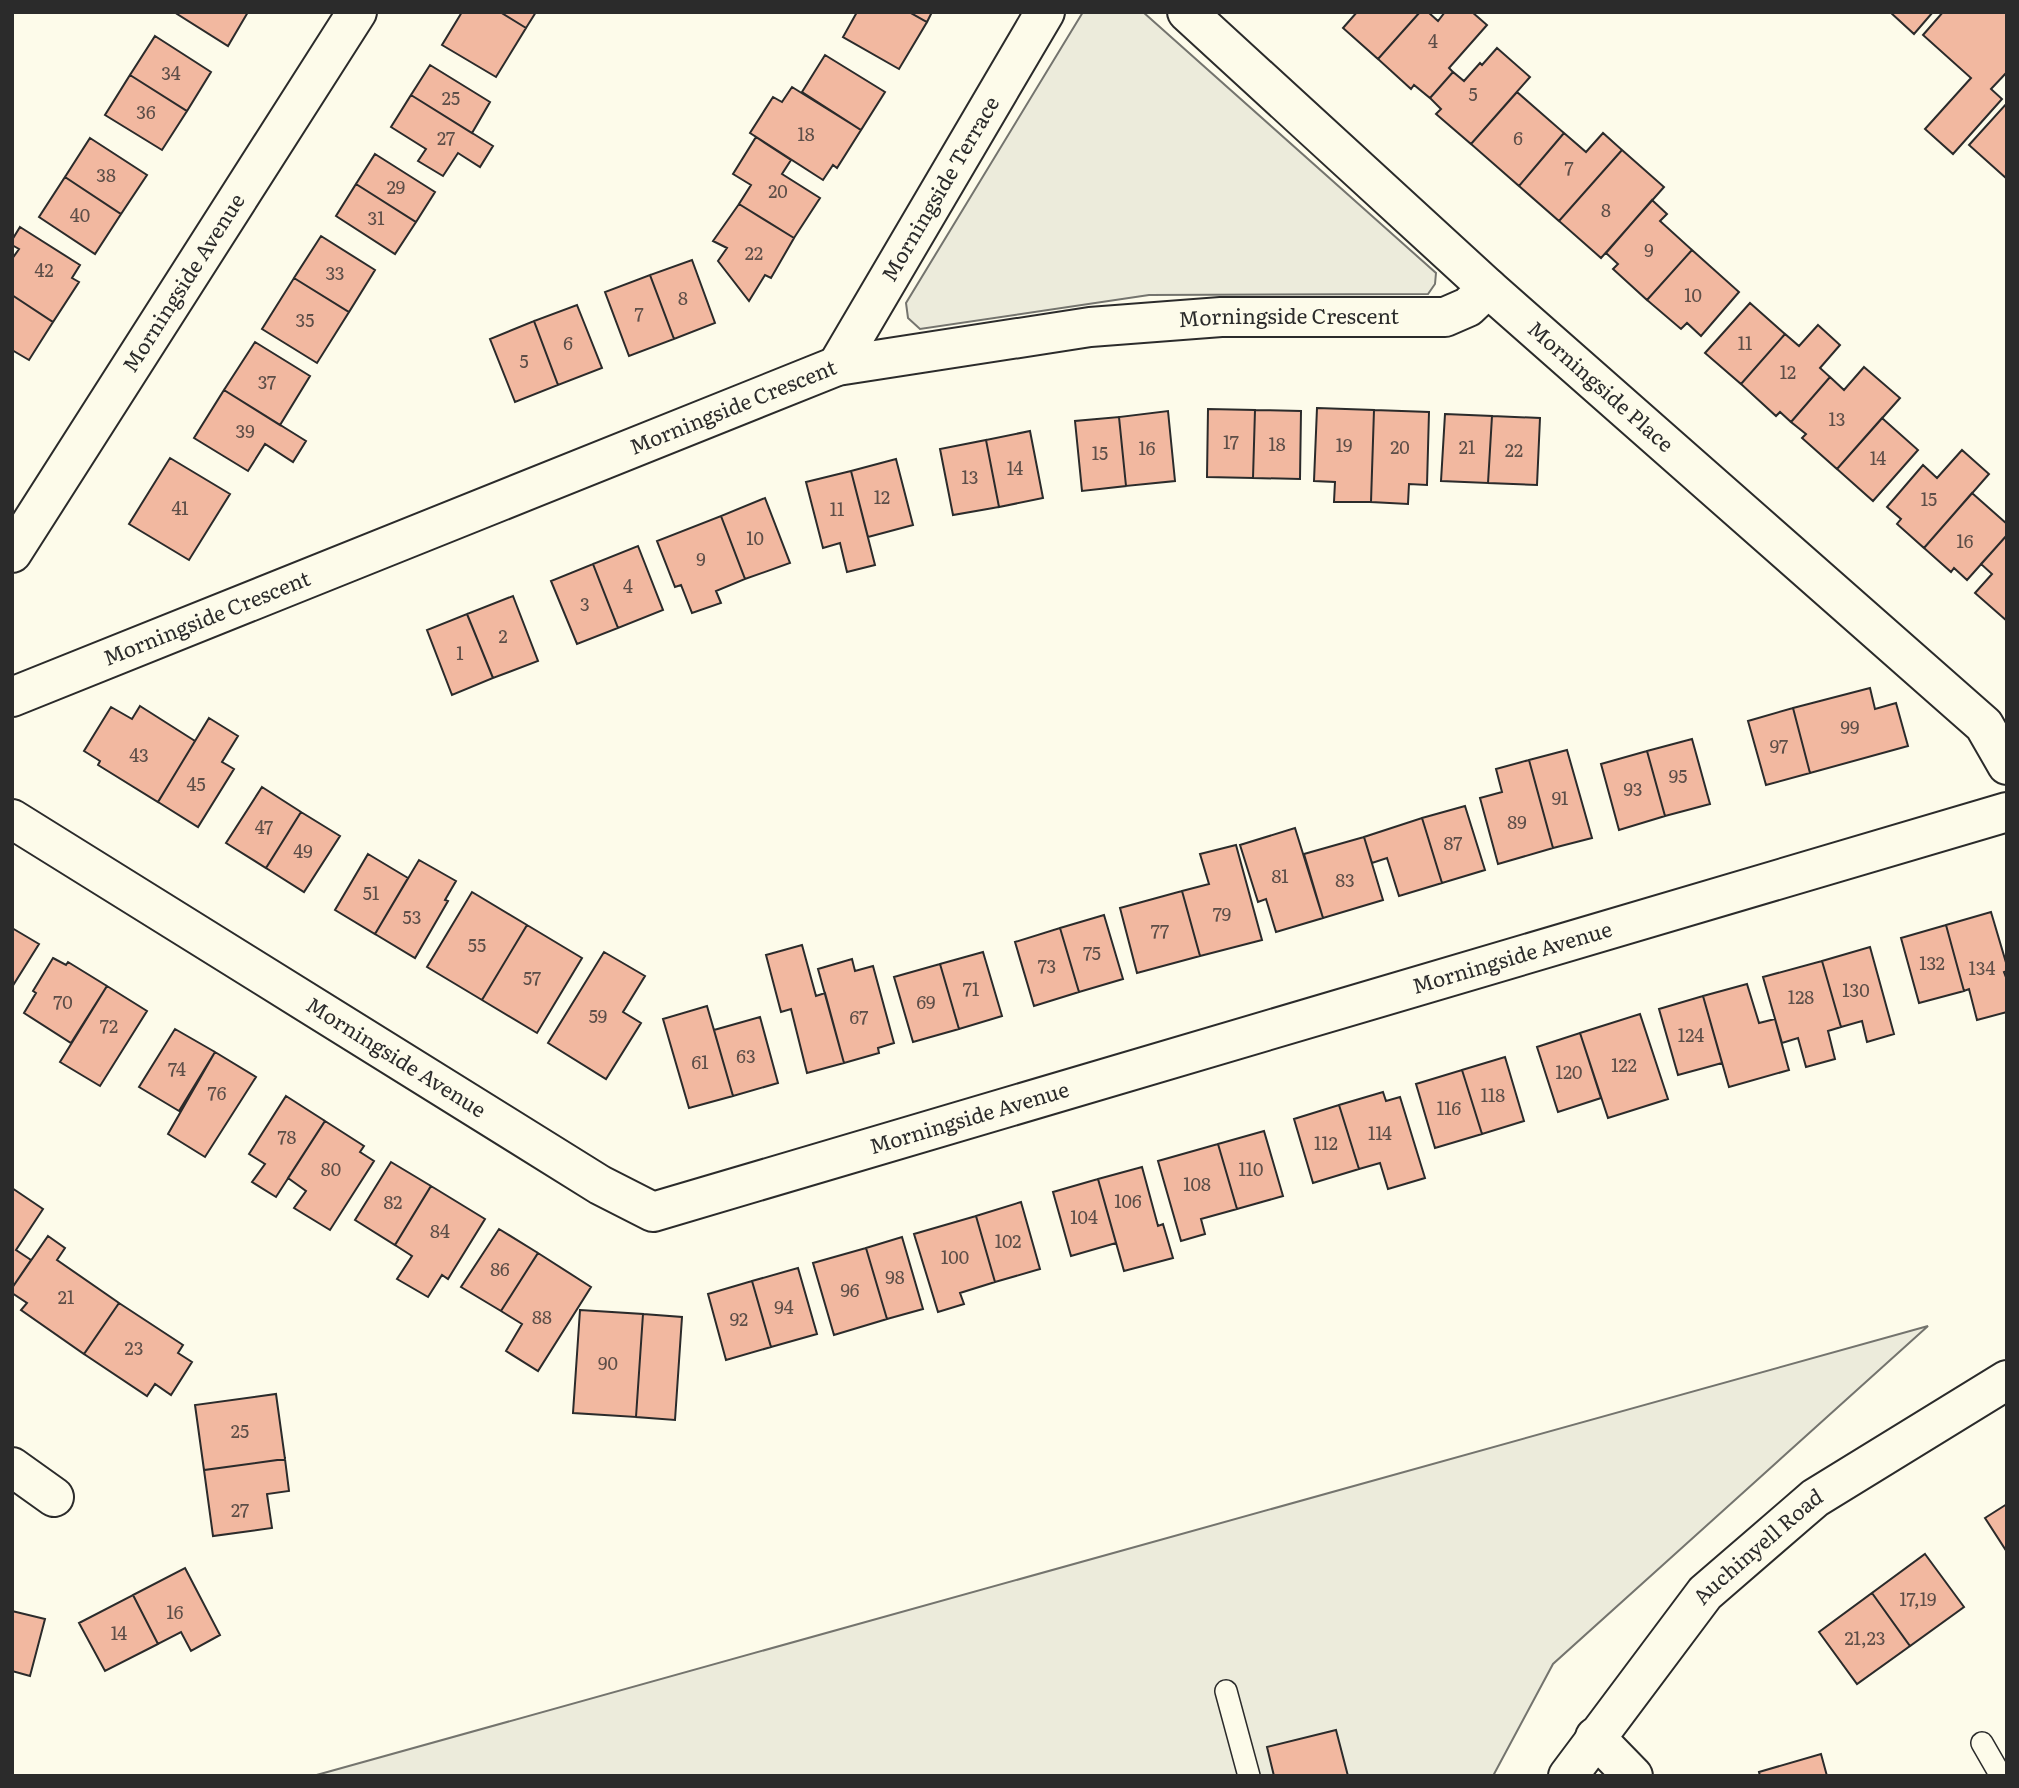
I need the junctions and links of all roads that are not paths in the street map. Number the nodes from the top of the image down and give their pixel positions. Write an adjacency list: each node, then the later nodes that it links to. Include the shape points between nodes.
1 (357, 12): 6 (street, Morningside Avenue)
2 (1045, 12): 5 (street, Morningside Terrace)
3 (1187, 12): 4 (street, Morningside Place)
4 (1488, 288): 5 (street, Morningside Crescent, via 1468,307 1445,317 1221,317 1103,326); 8 (street, Morningside Place, via 1984,725)
5 (837, 366): 7 (street, Morningside Crescent)
6 (12, 553)
7 (12, 697)
8 (2007, 765)
9 (2007, 812): 10 (street, Morningside Avenue, via 653,1212 600,1185)
10 (12, 820)
11 (2007, 1380): 15 (street, Auchinyell Road, via 1815,1498 1705,1593)
12 (12, 1467): 13 (street)
13 (54, 1497)
14 (1226, 1691): 17 (lane)
15 (1595, 1737): 18 (street, Auchinyell Road); 19 (street)
16 (1982, 1743): 20 (lane)
17 (1249, 1776)
18 (1568, 1776)
19 (1633, 1776)
20 (2001, 1776)

